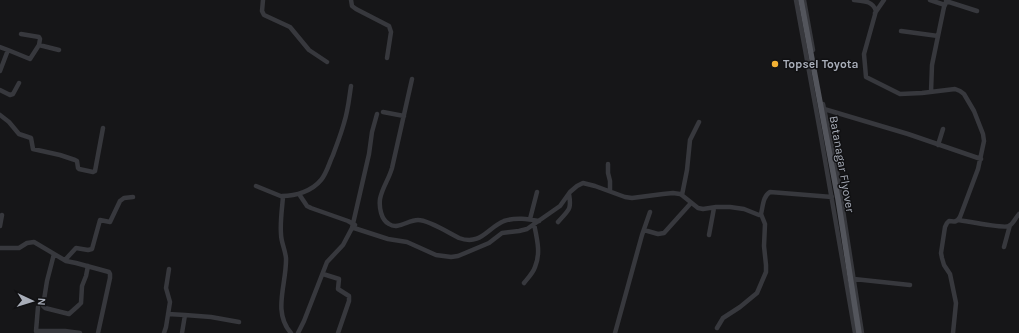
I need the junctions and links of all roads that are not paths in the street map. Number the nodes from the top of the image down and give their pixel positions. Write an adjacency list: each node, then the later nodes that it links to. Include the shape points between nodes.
1 (263, 0): 20 (street, via 264,15 293,30 309,50)
2 (351, 0): 19 (street, via 352,6 356,9 389,26)
3 (796, 0): 46 (street)
4 (801, 0): 87 (main road, Batanagar Flyover, via 838,199)
5 (804, 0): 27 (street)
6 (854, 0): 11 (street, via 872,4)
7 (884, 0): 11 (street)
8 (930, 0): 9 (street)
9 (946, 2): 10 (street); 14 (street)
10 (977, 11)
11 (875, 13): 26 (street, via 864,54 866,77 900,94)
12 (901, 31): 14 (street)
13 (21, 34): 15 (street, via 40,38)
14 (938, 36): 26 (street, via 932,64)
15 (39, 45): 17 (street, via 30,59); 18 (street)
16 (0, 47): 17 (street)
17 (8, 50): 21 (street)
18 (59, 50)
19 (386, 58)
20 (327, 62)
21 (0, 71)
22 (412, 79): 31 (street)
23 (19, 83): 25 (street, via 13,94)
24 (351, 86): 41 (street, via 344,124 327,171 313,187)
25 (0, 90)
26 (931, 92): 36 (street, via 955,89 964,94 983,134)
27 (824, 109): 35 (street); 70 (street, via 836,165)
28 (383, 112): 31 (street)
29 (377, 114): 60 (street)
30 (0, 115): 33 (street, via 19,134 31,138 33,150 75,160 79,169 93,172)
31 (404, 116): 53 (street, via 391,169 380,199 381,212 387,223 397,226 420,220 459,238 471,240 485,235 503,222)
32 (699, 122): 43 (street, via 690,140)
33 (103, 128)
34 (943, 129): 35 (street)
35 (938, 145): 36 (street)
36 (981, 159): 54 (street)
37 (608, 164): 39 (street)
38 (256, 186): 44 (street)
39 (610, 191): 42 (street, via 583,183); 43 (street, via 632,198 673,193)
40 (536, 192): 53 (street)
41 (299, 194): 44 (street); 60 (street, via 307,206)
42 (569, 194): 55 (street, via 560,206); 56 (street, via 570,208)
43 (682, 195): 47 (street)
44 (282, 196): 82 (street, via 280,234 286,260 281,311)
45 (133, 197): 66 (street, via 120,201 110,222 100,220 92,249 76,248)
46 (832, 197): 50 (street, via 770,192 765,198); 86 (street)
47 (691, 203): 48 (street, via 703,210); 61 (street, via 664,232 658,234)
48 (714, 208): 50 (street, via 730,207 744,209 756,215); 62 (street)
49 (650, 212): 61 (street)
50 (761, 214): 77 (street, via 765,224 766,272 757,293 723,318)
51 (1019, 214): 58 (street)
52 (2, 215): 59 (street)
53 (530, 219): 55 (street)
54 (958, 220): 58 (street, via 1007,227); 89 (street, via 949,221 945,227 942,253 944,265 950,274 956,303)
55 (539, 221): 57 (street)
56 (558, 222)
57 (534, 224): 60 (street, via 527,229 502,233 489,243 451,257 436,255 407,242); 71 (street, via 538,255 535,267)
58 (1010, 225): 63 (street)
59 (0, 226)
60 (354, 227): 69 (street, via 343,245 327,262)
61 (644, 230): 85 (street)
62 (709, 235)
63 (1004, 247)
64 (0, 248): 65 (street, via 19,248 34,242)
65 (54, 254): 66 (street); 67 (street, via 47,281 43,306 45,308 69,314 79,306)
66 (65, 260): 67 (street)
67 (88, 266): 79 (street, via 110,274)
68 (169, 269): 74 (street, via 166,288 170,302)
69 (323, 274): 83 (street); 84 (street, via 339,280 338,289 349,296)
70 (854, 279): 72 (street); 88 (street)
71 (524, 283)
72 (910, 285)
73 (38, 307): 78 (street, via 36,331)
74 (168, 314): 75 (street); 80 (street)
75 (185, 315): 76 (street); 81 (street)
76 (239, 322)
77 (717, 328)
78 (80, 333)
79 (98, 333)
80 (164, 333)
81 (182, 333)
82 (291, 333)
83 (298, 333)
84 (338, 333)
85 (615, 333)
86 (855, 333)
87 (859, 333)
88 (862, 333)
89 (953, 333)

